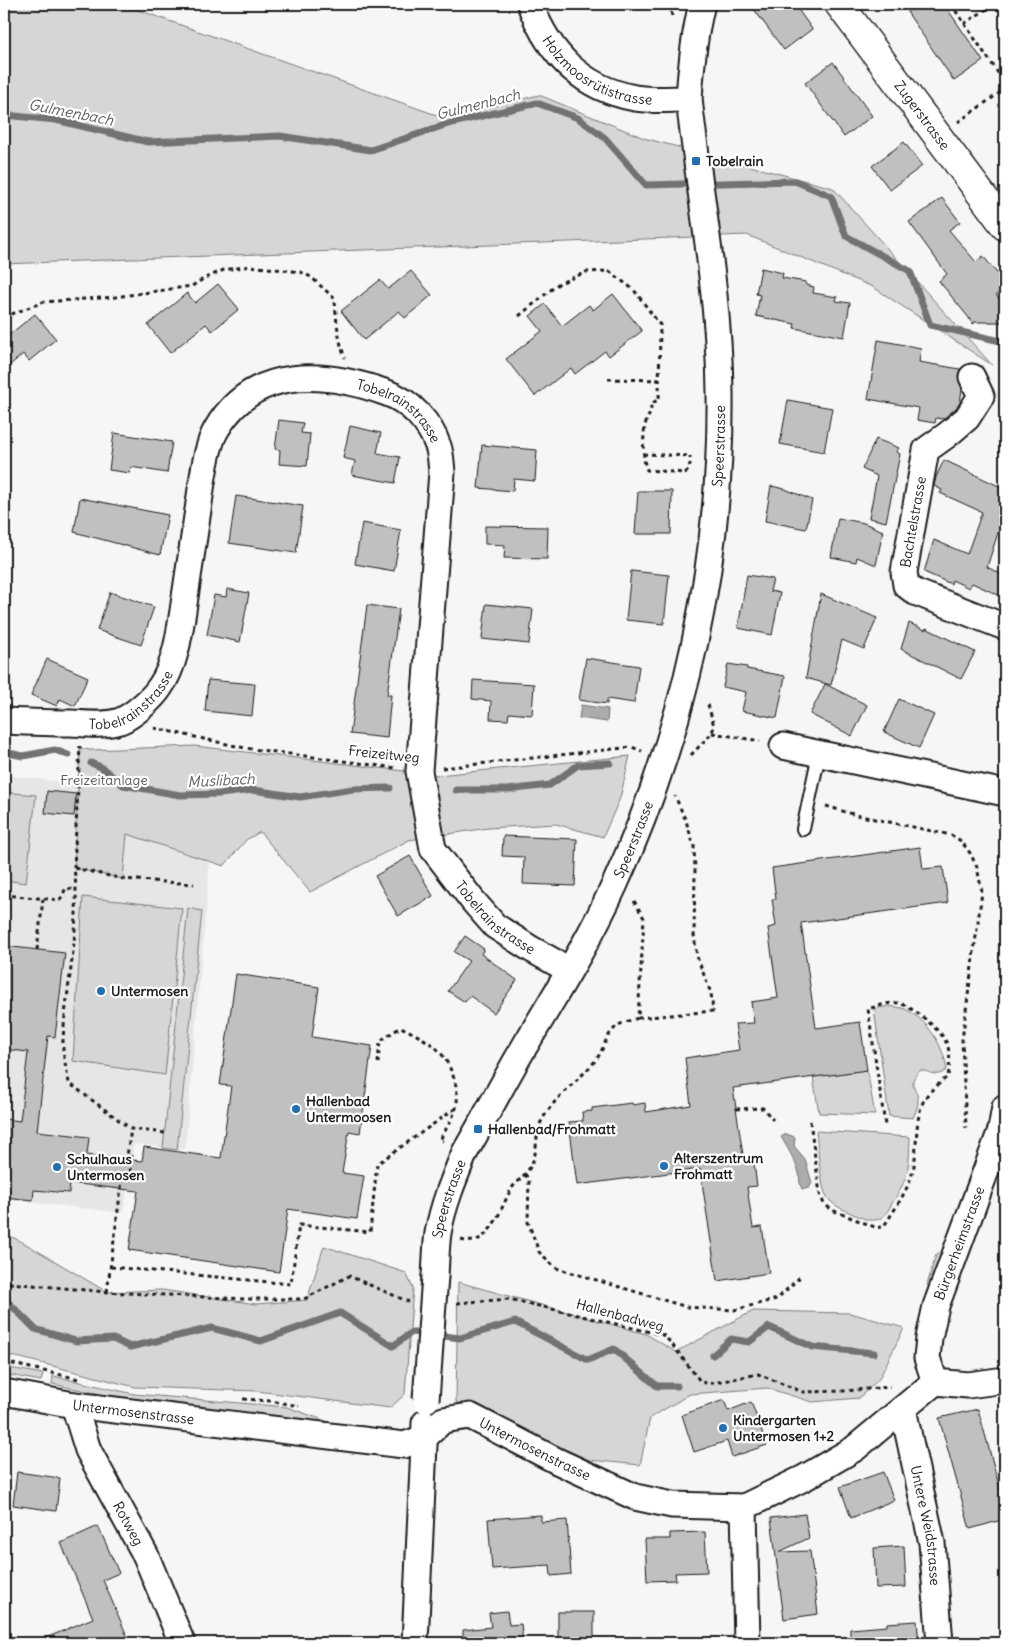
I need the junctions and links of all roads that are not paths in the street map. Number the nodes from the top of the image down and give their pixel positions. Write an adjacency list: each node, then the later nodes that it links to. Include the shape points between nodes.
1 (530, 4): 4 (street, Holzmoosrütistrasse, via 539,27 554,49 568,66 593,84 636,98)
2 (702, 4): 4 (street, Speerstrasse, via 690,67)
3 (839, 4): 5 (main road, Zugerstrasse)
4 (689, 99): 13 (street, Speerstrasse, via 717,319 720,392 715,515 706,582 687,678 653,786 614,884)
5 (1005, 226)
6 (972, 377): 7 (street, Bachtelstrasse, via 981,396 967,418 926,450 904,572 906,585 914,592)
7 (1005, 627)
8 (4, 721): 13 (street, Tobelrainstrasse, via 100,724 121,720 139,709 160,687 179,636 204,470 215,431 232,406 253,390 271,382 292,379 346,382 392,395 411,407 426,424 438,446 442,472 419,771 433,849 495,926)
9 (783, 746): 10 (street)
10 (819, 754): 11 (street); 12 (lane)
11 (1005, 793)
12 (803, 829)
13 (569, 970): 20 (street, Speerstrasse, bridge, via 465,1152 449,1192 438,1233)
14 (1004, 1122): 16 (street, Bürgerheimstrasse, via 936,1306 927,1358)
15 (1005, 1380): 16 (street, via 968,1385)
16 (935, 1382): 19 (street, Untermosenstrasse)
17 (4, 1392): 18 (street, Untermosenstrasse)
18 (74, 1405): 20 (street, Untermosenstrasse, via 404,1445); 22 (street, Rotweg, via 88,1450 146,1556)
19 (903, 1409): 21 (street, Untermosenstrasse, via 854,1449); 25 (street, Untere Weidstrasse, via 932,1543)
20 (424, 1438): 21 (street, Untermosenstrasse, via 443,1420 470,1416 635,1497 672,1504); 23 (street, Speerstrasse)
21 (744, 1507): 24 (street)
22 (182, 1643)
23 (415, 1643)
24 (747, 1643)
25 (940, 1643)

